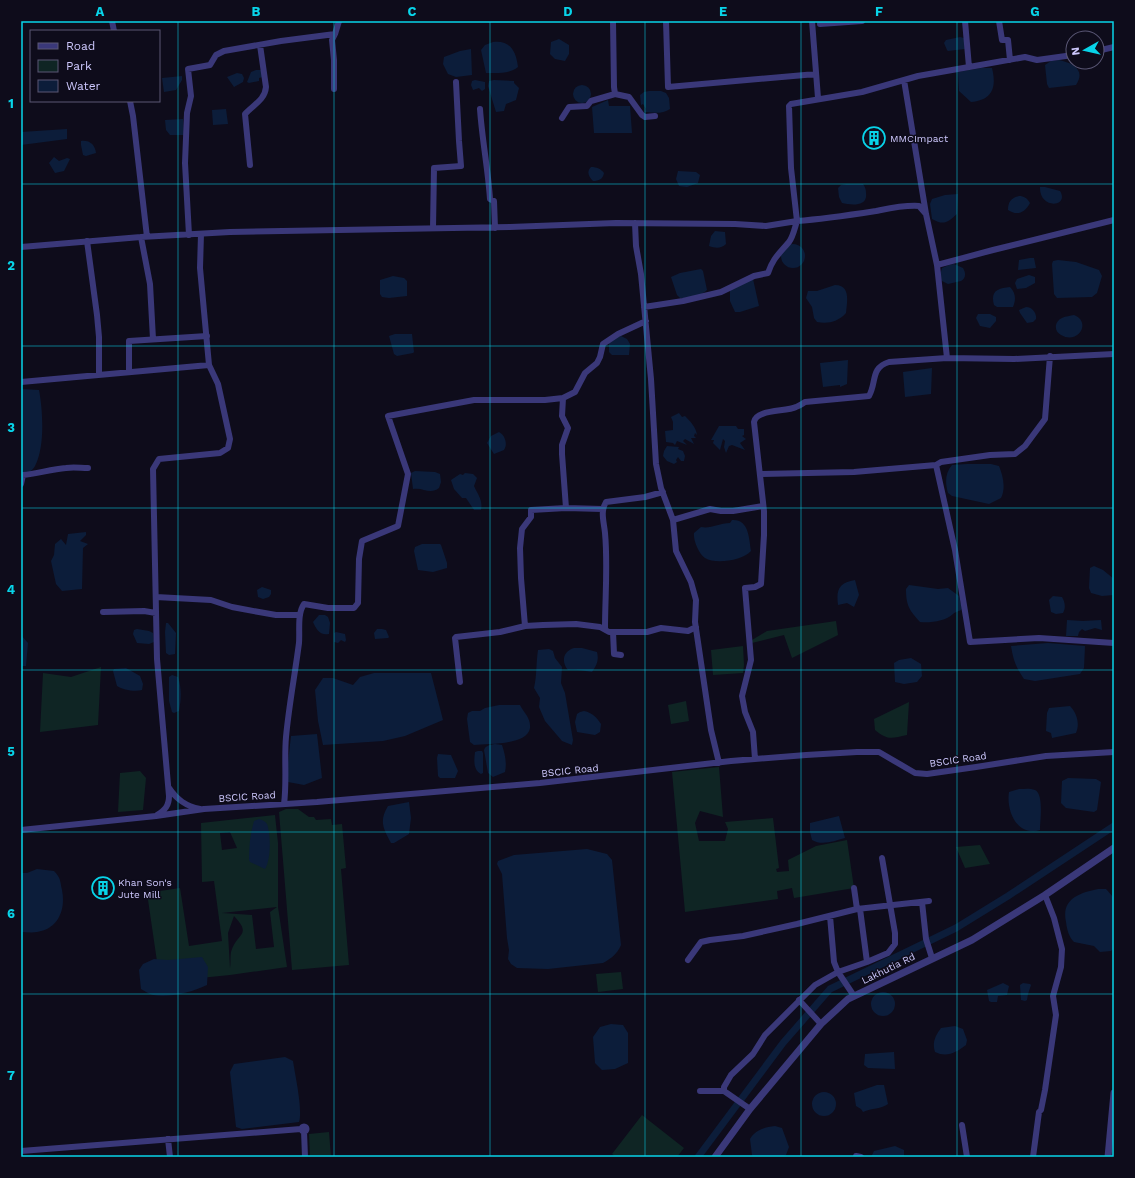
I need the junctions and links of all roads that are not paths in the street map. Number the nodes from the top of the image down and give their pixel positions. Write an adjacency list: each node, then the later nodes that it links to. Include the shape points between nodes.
1 (339, 21): 9 (street)
2 (613, 21): 18 (street)
3 (666, 21): 14 (street, via 668,87)
4 (812, 21): 14 (street)
5 (862, 21): 8 (street)
6 (965, 21): 13 (street)
7 (999, 21): 12 (street, via 1002,40 1008,40)
8 (820, 24)
9 (335, 34): 10 (street); 17 (street, via 332,40)
10 (260, 45): 24 (street, via 266,87 265,93 245,114); 32 (street, via 224,51 216,55 210,65 188,69 191,96 187,114 185,163)
11 (1065, 56): 12 (street)
12 (1010, 60): 13 (street)
13 (969, 67): 15 (street)
14 (816, 74): 19 (street)
15 (904, 80): 19 (street, via 862,92); 25 (street)
16 (456, 82): 29 (street, via 461,166 434,168)
17 (334, 89)
18 (615, 94): 22 (street, via 629,97 645,117); 23 (street, via 591,101 587,106 569,107)
19 (818, 98): 27 (street, via 789,106 791,168)
20 (130, 102): 33 (street)
21 (480, 109): 30 (street, via 490,199 494,200)
22 (655, 116)
23 (562, 118)
24 (250, 165)
25 (926, 214): 27 (street, via 919,206 908,205 846,216); 36 (street)
26 (1114, 220): 36 (street)
27 (797, 221): 28 (street, via 766,226); 37 (street, via 790,241 772,261 768,273 754,276 721,292)
28 (635, 223): 30 (street); 37 (street)
29 (432, 228): 30 (street); 31 (street)
30 (495, 228)
31 (201, 234): 32 (street); 39 (street, via 200,268)
32 (189, 235): 33 (street)
33 (144, 237): 34 (street); 40 (street)
34 (87, 241): 35 (street); 46 (street, via 98,322)
35 (21, 247)
36 (937, 265): 43 (street)
37 (644, 307): 38 (street)
38 (646, 321): 48 (street, via 602,344 597,363 585,373 575,392); 53 (street, via 656,464)
39 (207, 336): 40 (street); 44 (street)
40 (153, 340): 45 (street, via 129,341)
41 (1114, 354): 42 (street)
42 (1050, 356): 43 (street, via 1014,359); 49 (street, via 1045,420 1025,446 1015,454 983,456 941,462)
43 (947, 358): 51 (street, via 883,364 876,370 869,396 805,402 796,408 762,414 754,422)
44 (209, 365): 45 (street); 58 (street, via 218,384 230,439 228,448 220,453 160,459 153,469)
45 (129, 372): 46 (street)
46 (99, 375): 47 (street)
47 (21, 382)
48 (563, 398): 55 (street, via 562,416 568,428 562,445); 61 (street, via 474,400 388,416 408,474 398,526 362,541 358,559 358,604 354,608 328,608 304,604)
49 (936, 465): 51 (street, via 854,472); 66 (street, via 955,550 970,642 1039,638)
50 (88, 468): 52 (street, via 66,468 22,475)
51 (760, 474): 54 (street)
52 (21, 484)
53 (663, 492): 56 (street, via 645,498 606,502); 57 (street)
54 (763, 506): 57 (street, via 733,511 710,509); 70 (street, via 761,584 745,588 751,660 742,696 753,732)
55 (566, 508): 56 (street); 62 (street, via 531,510 530,517 522,529 520,548)
56 (602, 509): 64 (street, via 606,564)
57 (673, 520): 63 (street, via 676,551 691,582 696,600)
58 (156, 597): 60 (street); 61 (street, via 211,600 232,607 276,615)
59 (103, 612): 60 (street)
60 (156, 613): 72 (street, via 157,659)
61 (300, 615): 73 (street, via 299,644 286,738)
62 (525, 626): 64 (street, via 576,624 600,626); 68 (street, via 456,637)
63 (696, 627): 65 (street, via 688,631 661,628 646,632); 71 (street, via 711,730)
64 (605, 630): 65 (street)
65 (613, 632): 67 (street, via 614,654)
66 (1114, 643)
67 (621, 655)
68 (460, 682)
69 (1114, 752): 70 (street, BSCIC Road, via 1046,756 927,774 916,773 879,752)
70 (755, 759): 71 (street, BSCIC Road)
71 (719, 763): 73 (street, BSCIC Road, via 540,783)
72 (169, 788): 74 (street, via 185,804); 75 (street, via 169,803 165,810)
73 (284, 804): 74 (street, BSCIC Road)
74 (204, 809): 75 (street, BSCIC Road)
75 (156, 816): 76 (street, BSCIC Road)
76 (21, 830)
77 (1114, 848): 80 (street, Lakhutia Rd)
78 (882, 858): 83 (street)
79 (854, 888): 84 (street)
80 (1045, 895): 86 (street, Lakhutia Rd, via 972,940); 104 (street, via 1062,949 1061,967 1053,996 1056,1015)
81 (928, 901): 82 (street)
82 (922, 902): 83 (street); 86 (street, via 926,939)
83 (891, 905): 84 (street); 88 (street, via 895,944 888,953)
84 (859, 909): 85 (street); 88 (street)
85 (830, 916): 87 (street, via 743,936 701,942); 89 (street, via 834,962)
86 (932, 958): 90 (street, Lakhutia Rd)
87 (688, 960)
88 (867, 962): 89 (street)
89 (838, 972): 90 (street); 91 (street, via 814,985)
90 (854, 996): 92 (street, Lakhutia Rd, via 848,998)
91 (799, 1000): 92 (street); 94 (street, via 765,1035 753,1054 731,1075)
92 (821, 1024): 96 (street, Lakhutia Rd)
93 (700, 1091): 94 (street)
94 (724, 1091): 96 (street)
95 (1114, 1094): 105 (street)
96 (750, 1110): 102 (street, Lakhutia Rd)
97 (962, 1125): 103 (street)
98 (168, 1139): 99 (street); 100 (street); 101 (street, via 303,1130)
99 (21, 1151)
100 (170, 1157)
101 (305, 1157)
102 (715, 1157)
103 (967, 1157)
104 (1033, 1157)
105 (1108, 1157)

